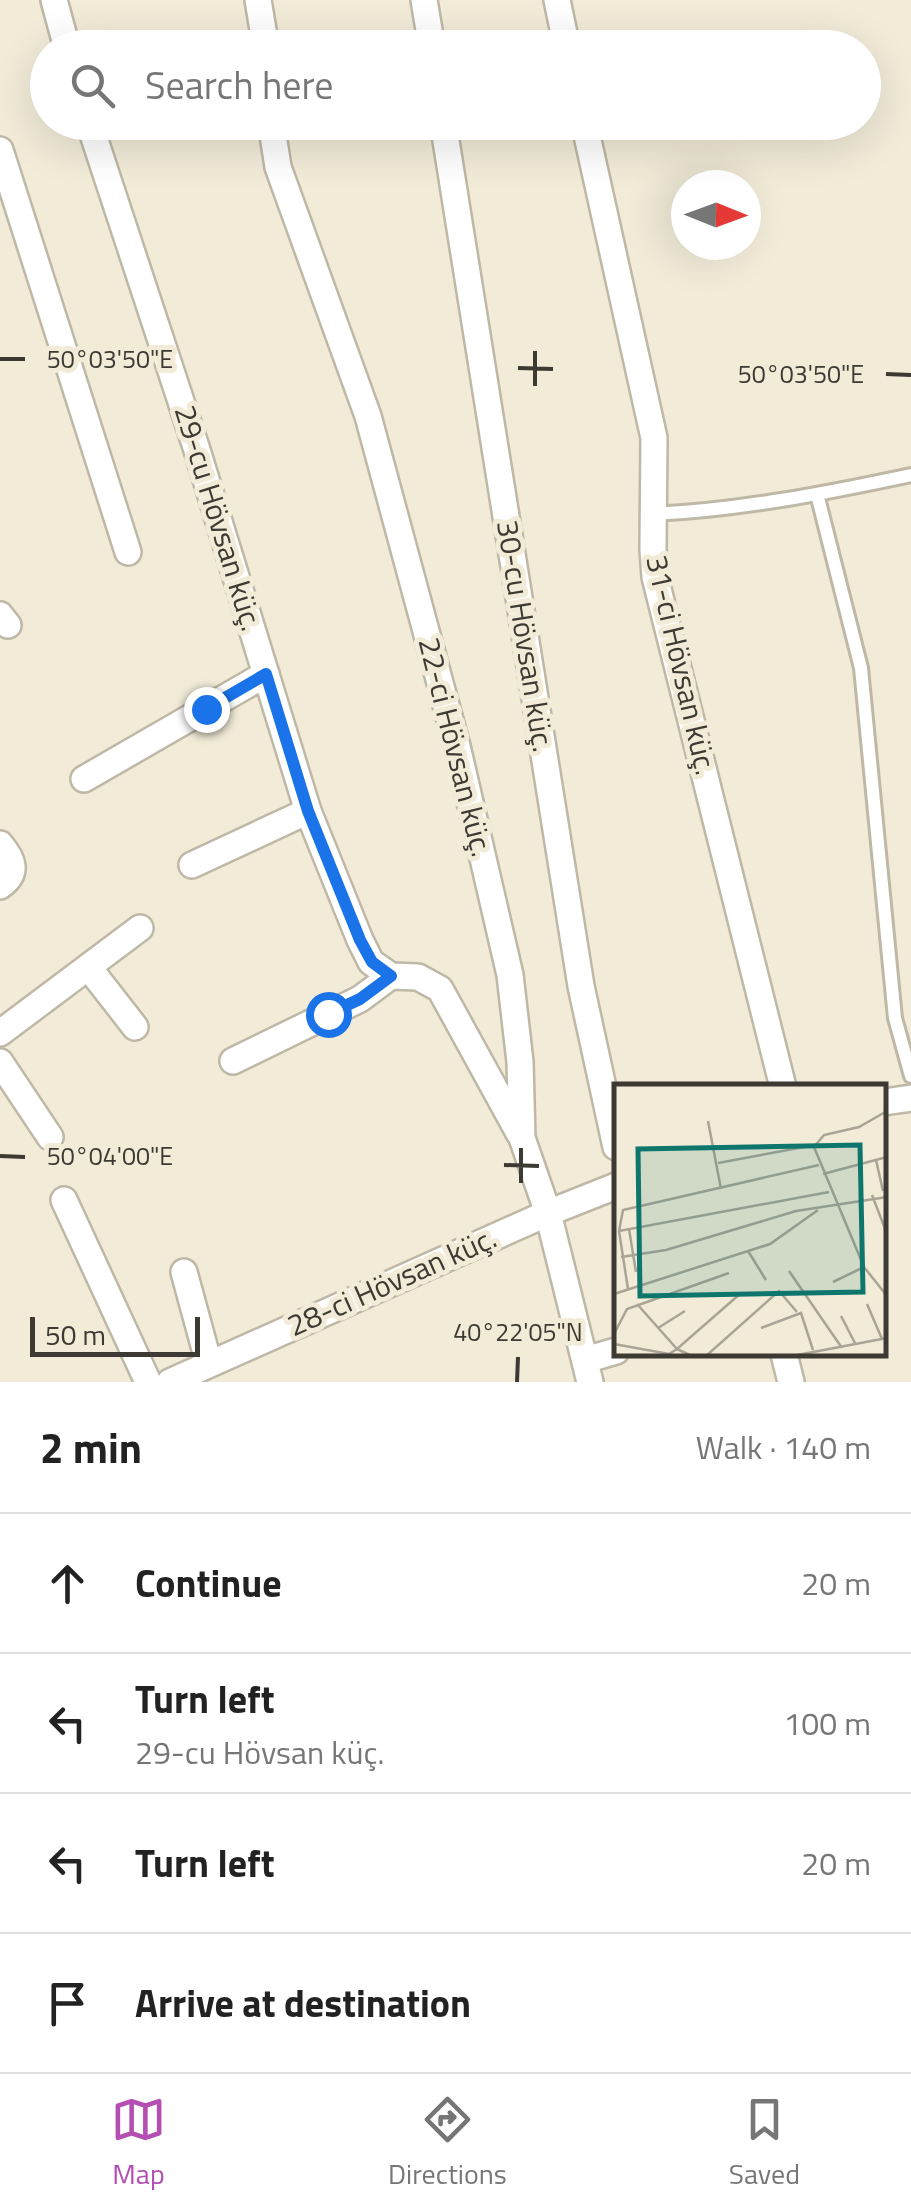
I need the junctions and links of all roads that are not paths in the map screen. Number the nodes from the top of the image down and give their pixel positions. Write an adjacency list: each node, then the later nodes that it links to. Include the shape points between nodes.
1 (54, 0): 5 (street)
2 (258, 0): 6 (street)
3 (424, 0): 7 (street)
4 (556, 0): 8 (street)
5 (62, 30)
6 (263, 30)
7 (429, 30)
8 (564, 30)
9 (95, 140): 18 (street, 29-cu Hövsan küç.)
10 (274, 140): 36 (street, 22-ci Hövsan küç., via 368,416 457,746 510,974)
11 (447, 140): 37 (street, 30-cu Hövsan küç., via 581,986)
12 (588, 140): 16 (street, 31-ci Hövsan küç., via 654,438)
13 (0, 150): 17 (street)
14 (911, 475): 15 (lane)
15 (817, 494): 16 (lane); 31 (lane, via 861,668 895,1018)
16 (653, 514): 32 (street, 31-ci Hövsan küç., via 656,577)
17 (128, 552)
18 (266, 674): 19 (street); 20 (street, 29-cu Hövsan küç.)
19 (84, 780)
20 (308, 811): 22 (street); 26 (street, 29-cu Hövsan küç., via 360,940 372,962)
21 (0, 844): 23 (street, via 13,863)
22 (192, 865)
23 (0, 886)
24 (140, 928): 25 (street)
25 (89, 968): 27 (street); 28 (street)
26 (391, 976): 29 (street, via 360,999); 36 (street, via 418,977 440,989)
27 (136, 1028)
28 (0, 1033)
29 (233, 1061)
30 (0, 1062): 35 (street)
31 (911, 1076)
32 (783, 1084)
33 (911, 1098): 34 (street)
34 (886, 1102)
35 (50, 1137)
36 (522, 1138): 40 (street, 22-ci Hövsan küç.)
37 (614, 1138)
38 (614, 1187): 40 (street, 28-ci Hövsan küç.)
39 (64, 1200): 46 (street)
40 (548, 1212): 44 (street, 28-ci Hövsan küç.); 45 (street, 22-ci Hövsan küç.)
41 (184, 1272): 44 (street)
42 (614, 1352): 45 (street)
43 (785, 1357): 48 (street)
44 (209, 1364): 47 (street, 28-ci Hövsan küç.)
45 (588, 1371)
46 (148, 1382)
47 (170, 1382)
48 (791, 1382)

